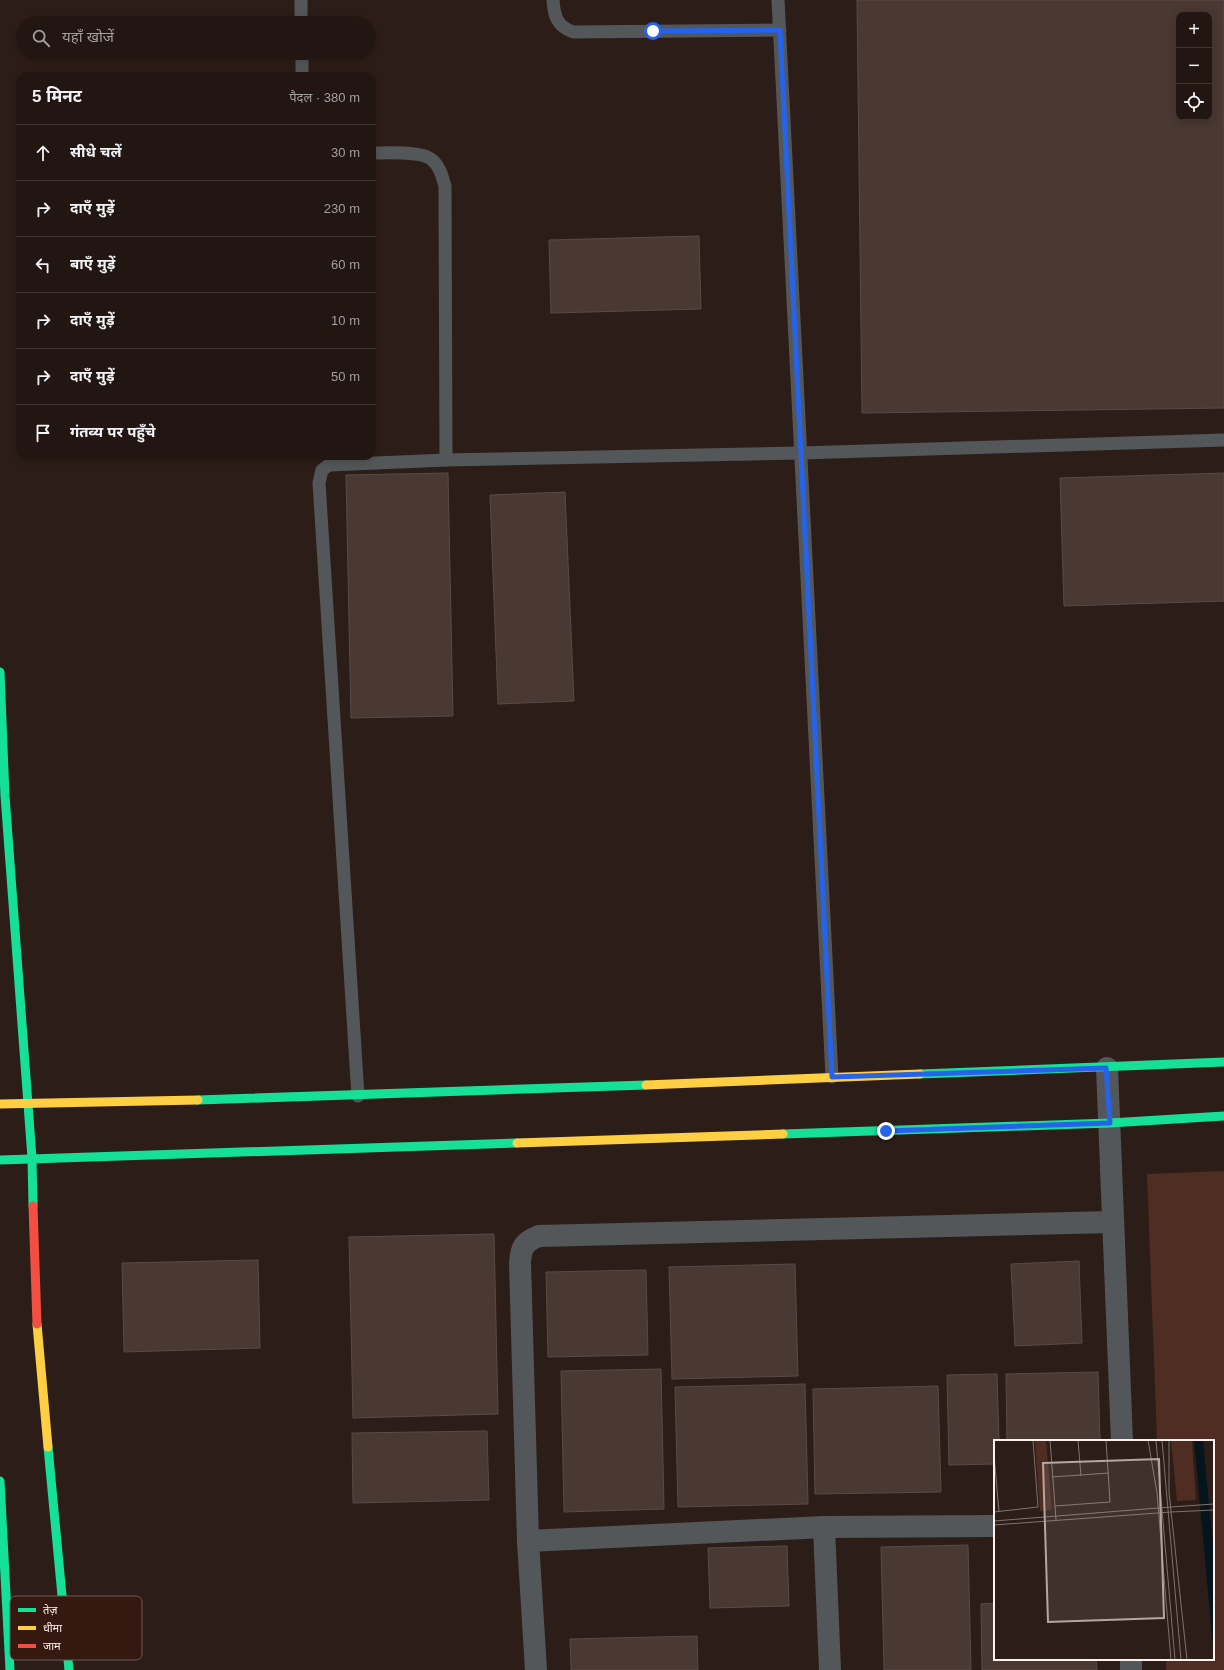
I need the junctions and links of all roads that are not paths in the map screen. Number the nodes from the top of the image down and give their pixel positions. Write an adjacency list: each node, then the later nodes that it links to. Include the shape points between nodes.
1 (301, 0): 4 (lane)
2 (553, 0): 5 (lane, via 557,21 564,29 574,32)
3 (778, 0): 5 (lane)
4 (301, 16)
5 (780, 30): 10 (lane)
6 (302, 60): 7 (lane)
7 (302, 72)
8 (376, 153): 11 (lane, via 415,154 431,158 441,171 445,186)
9 (1224, 440): 10 (lane)
10 (801, 453): 11 (lane); 15 (lane)
11 (446, 460): 16 (lane, via 329,465 322,470 320,477)
12 (0, 672): 17 (main road, via 5,796)
13 (1224, 1062): 14 (main road)
14 (1106, 1068): 15 (main road); 20 (street)
15 (832, 1077): 16 (main road)
16 (358, 1096): 17 (main road)
17 (28, 1103): 18 (main road); 21 (main road)
18 (0, 1104)
19 (1224, 1116): 20 (main road)
20 (1110, 1123): 21 (main road); 23 (street)
21 (32, 1158): 22 (main road); 29 (main road, via 36,1318)
22 (0, 1160)
23 (1113, 1222): 24 (street); 28 (street, via 539,1236 527,1241 521,1252 520,1263)
24 (1122, 1440)
25 (0, 1481): 31 (main road)
26 (994, 1526): 27 (street)
27 (824, 1528): 28 (street); 34 (street)
28 (528, 1541): 33 (street)
29 (62, 1596)
30 (68, 1660): 32 (main road)
31 (10, 1670)
32 (69, 1670)
33 (536, 1670)
34 (830, 1670)

